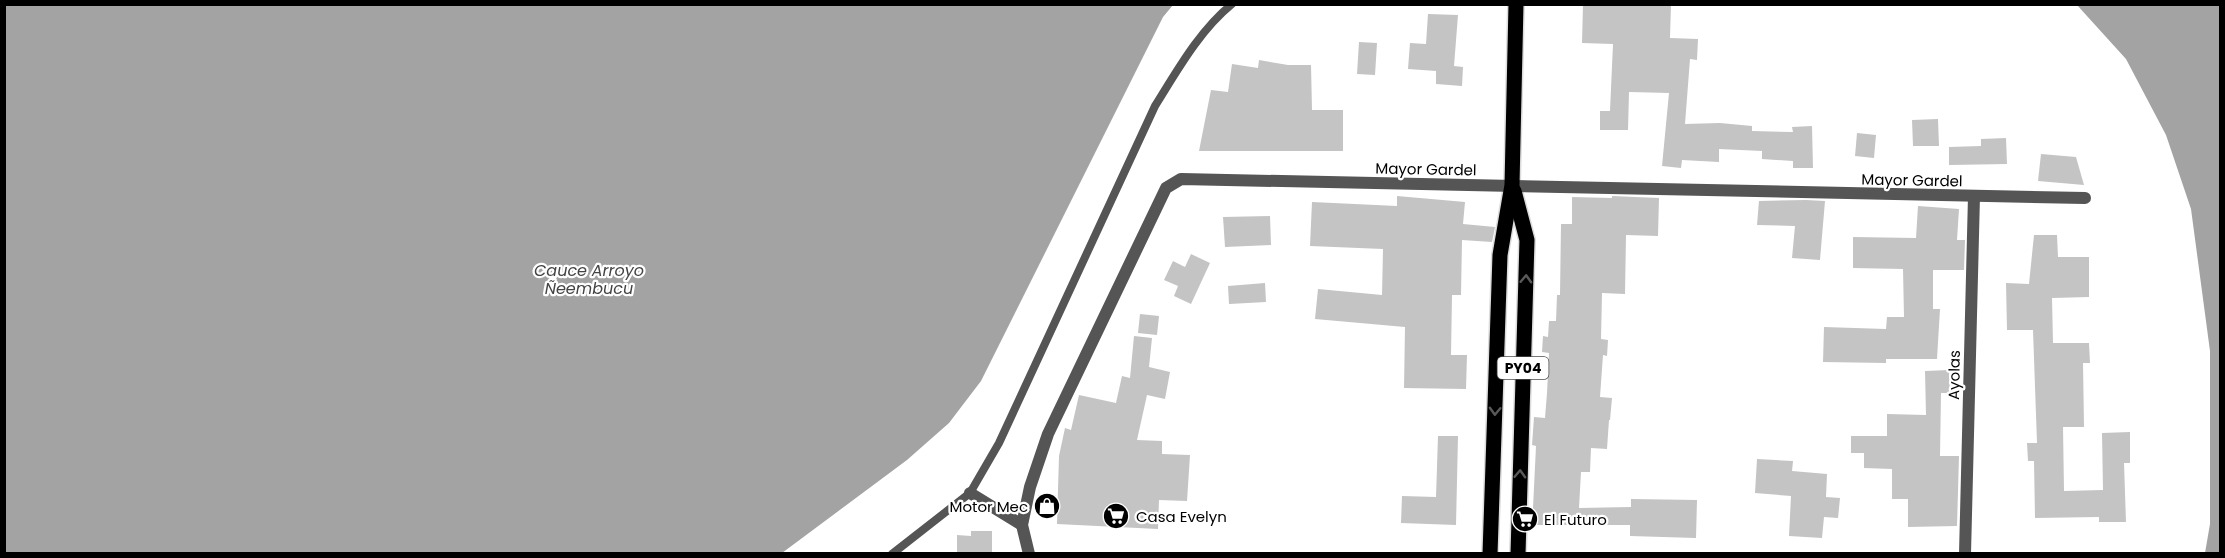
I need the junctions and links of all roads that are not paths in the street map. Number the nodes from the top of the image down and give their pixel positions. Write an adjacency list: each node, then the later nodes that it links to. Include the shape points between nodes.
1 (1232, 4): 6 (lane, via 1187,56 1155,106 999,443)
2 (1516, 4): 3 (main road, PY04)
3 (1512, 185): 4 (street, Mayor Gardel); 7 (street, Mayor Gardel, via 1181,179 1166,188 1048,434); 10 (main road, PY04, one-way to 10, via 1500,255); 11 (main road, PY04, one-way to 3, via 1527,240)
4 (1974, 196): 5 (street, Mayor Gardel); 12 (street, Ayolas)
5 (2085, 198)
6 (970, 493): 7 (street); 8 (lane)
7 (1022, 525): 9 (street, Mayor Gardel)
8 (892, 554)
9 (1029, 554)
10 (1490, 554)
11 (1518, 554)
12 (1965, 554)

